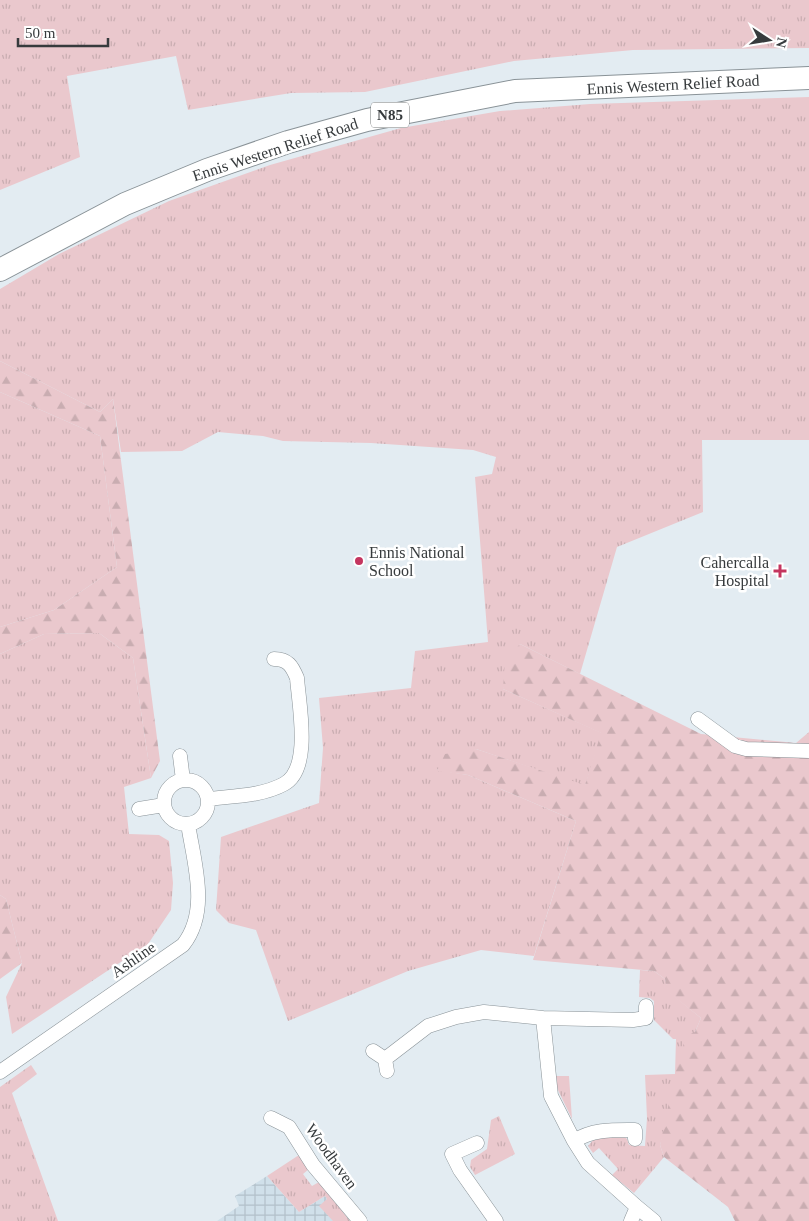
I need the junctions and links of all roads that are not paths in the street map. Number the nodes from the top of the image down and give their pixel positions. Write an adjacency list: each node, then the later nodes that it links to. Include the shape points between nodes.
1 (809, 78): 2 (main road, Ennis Western Relief Road / N85, via 515,91 368,120 288,142 206,170 125,204)
2 (0, 270)
3 (274, 659): 8 (street, via 286,660 297,678 302,752 294,776 286,784 272,789)
4 (698, 719): 5 (street, via 735,746)
5 (809, 751)
6 (180, 756): 7 (street)
7 (183, 780): 8 (street, via 201,785); 9 (street, via 168,788)
8 (208, 799): 11 (street, via 203,816)
9 (164, 805): 10 (street); 11 (street, via 171,818)
10 (139, 809)
11 (188, 824): 15 (street, Ashline, via 199,907 191,935 183,945)
12 (646, 1006): 13 (street, via 646,1018 633,1020)
13 (543, 1018): 14 (street, via 484,1012 456,1017 428,1026 386,1065); 18 (street, via 551,1096)
14 (373, 1051)
15 (0, 1072)
16 (271, 1118): 21 (street, Woodhaven, via 289,1127 313,1165)
17 (635, 1139): 18 (street, via 635,1130 605,1130 584,1134)
18 (574, 1141): 20 (street, via 588,1163)
19 (478, 1143): 22 (street, via 452,1154)
20 (637, 1207): 23 (street); 24 (street)
21 (360, 1221)
22 (496, 1221)
23 (631, 1221)
24 (654, 1221)

